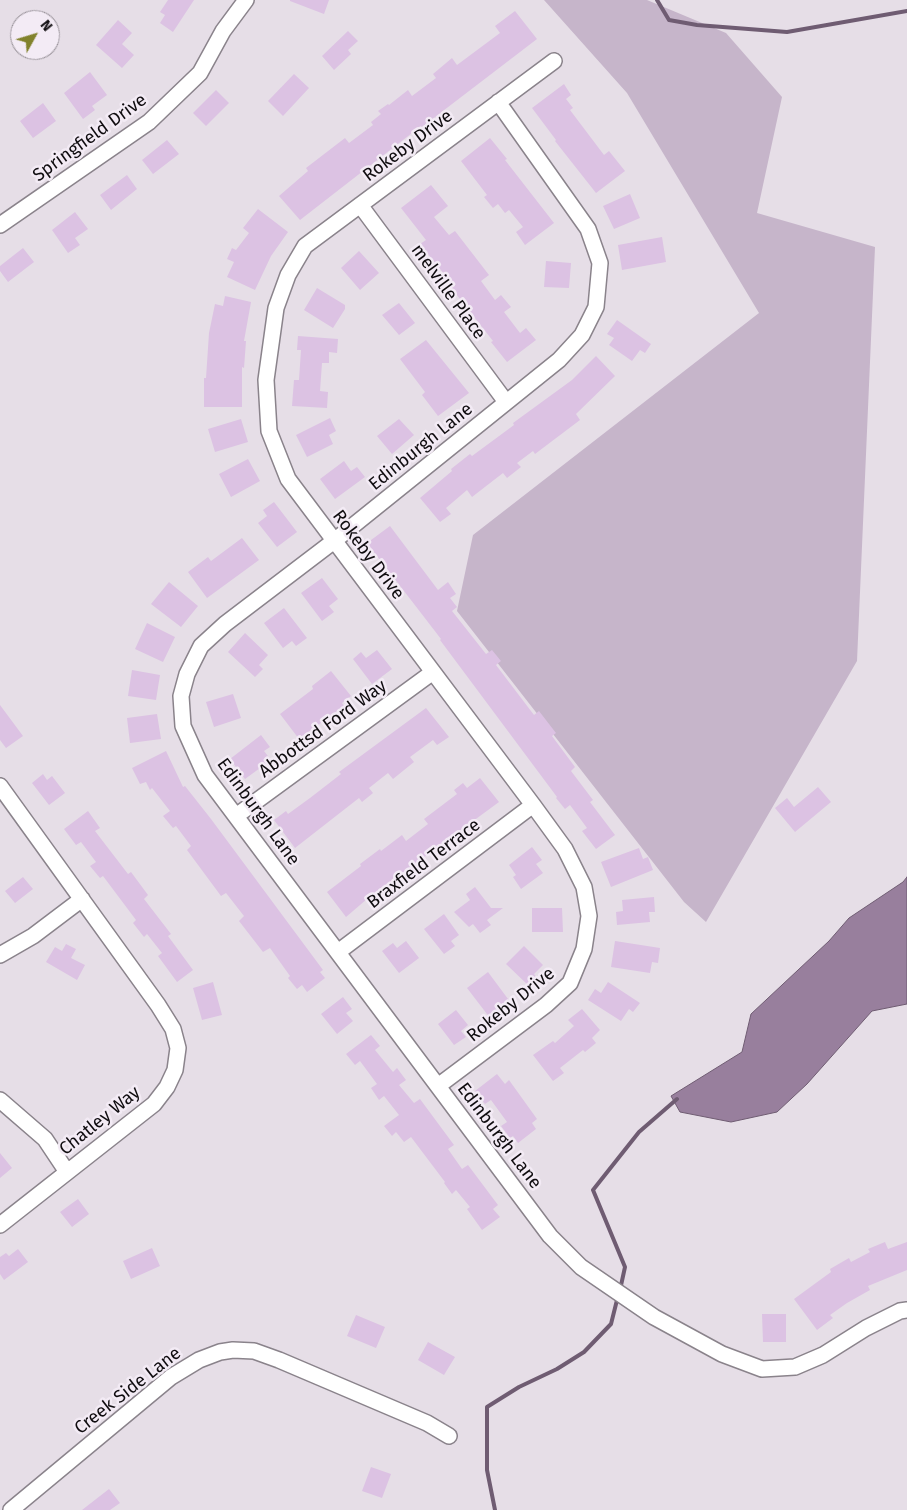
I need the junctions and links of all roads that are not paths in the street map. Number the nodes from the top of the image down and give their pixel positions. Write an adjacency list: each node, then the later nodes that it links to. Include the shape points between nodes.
1 (246, 0): 5 (street, Springfield Drive, via 223,31 200,73 149,122)
2 (554, 61): 3 (street, Rokeby Drive)
3 (498, 102): 4 (street, Rokeby Drive); 6 (street, Edinburgh Lane, via 588,229 600,264 596,307 582,335 559,360)
4 (360, 205): 6 (street, melville Place); 7 (street, Rokeby Drive, via 305,246 288,275 276,308 266,380 270,431 288,479)
5 (0, 225)
6 (506, 402): 7 (street, Edinburgh Lane)
7 (334, 541): 8 (street, Rokeby Drive); 11 (street, Edinburgh Lane, via 225,624 201,646 187,674 181,696 183,726 205,775)
8 (433, 672): 10 (street, Rokeby Drive); 11 (street, Abbottsd Ford Way)
9 (0, 786): 12 (street, Chatley Way)
10 (533, 805): 13 (street, Braxfield Terrace); 15 (street, Rokeby Drive, via 565,850 584,887 589,916 584,949 570,983 546,1005)
11 (236, 816): 13 (street, Edinburgh Lane)
12 (82, 899): 14 (street, via 33,936); 17 (street, Chatley Way, via 173,1028 178,1048 167,1087 154,1104)
13 (338, 952): 15 (street, Edinburgh Lane)
14 (0, 955)
15 (438, 1086): 19 (street, Edinburgh Lane, via 550,1236 582,1267 654,1316 722,1354 762,1369 794,1367)
16 (0, 1100): 17 (street, via 45,1139)
17 (67, 1172): 18 (street, Chatley Way)
18 (0, 1225)
19 (907, 1310)
20 (449, 1436): 21 (street, Creek Side Lane, via 427,1423 279,1360 254,1352 220,1352 198,1360 171,1378)
21 (11, 1510)

